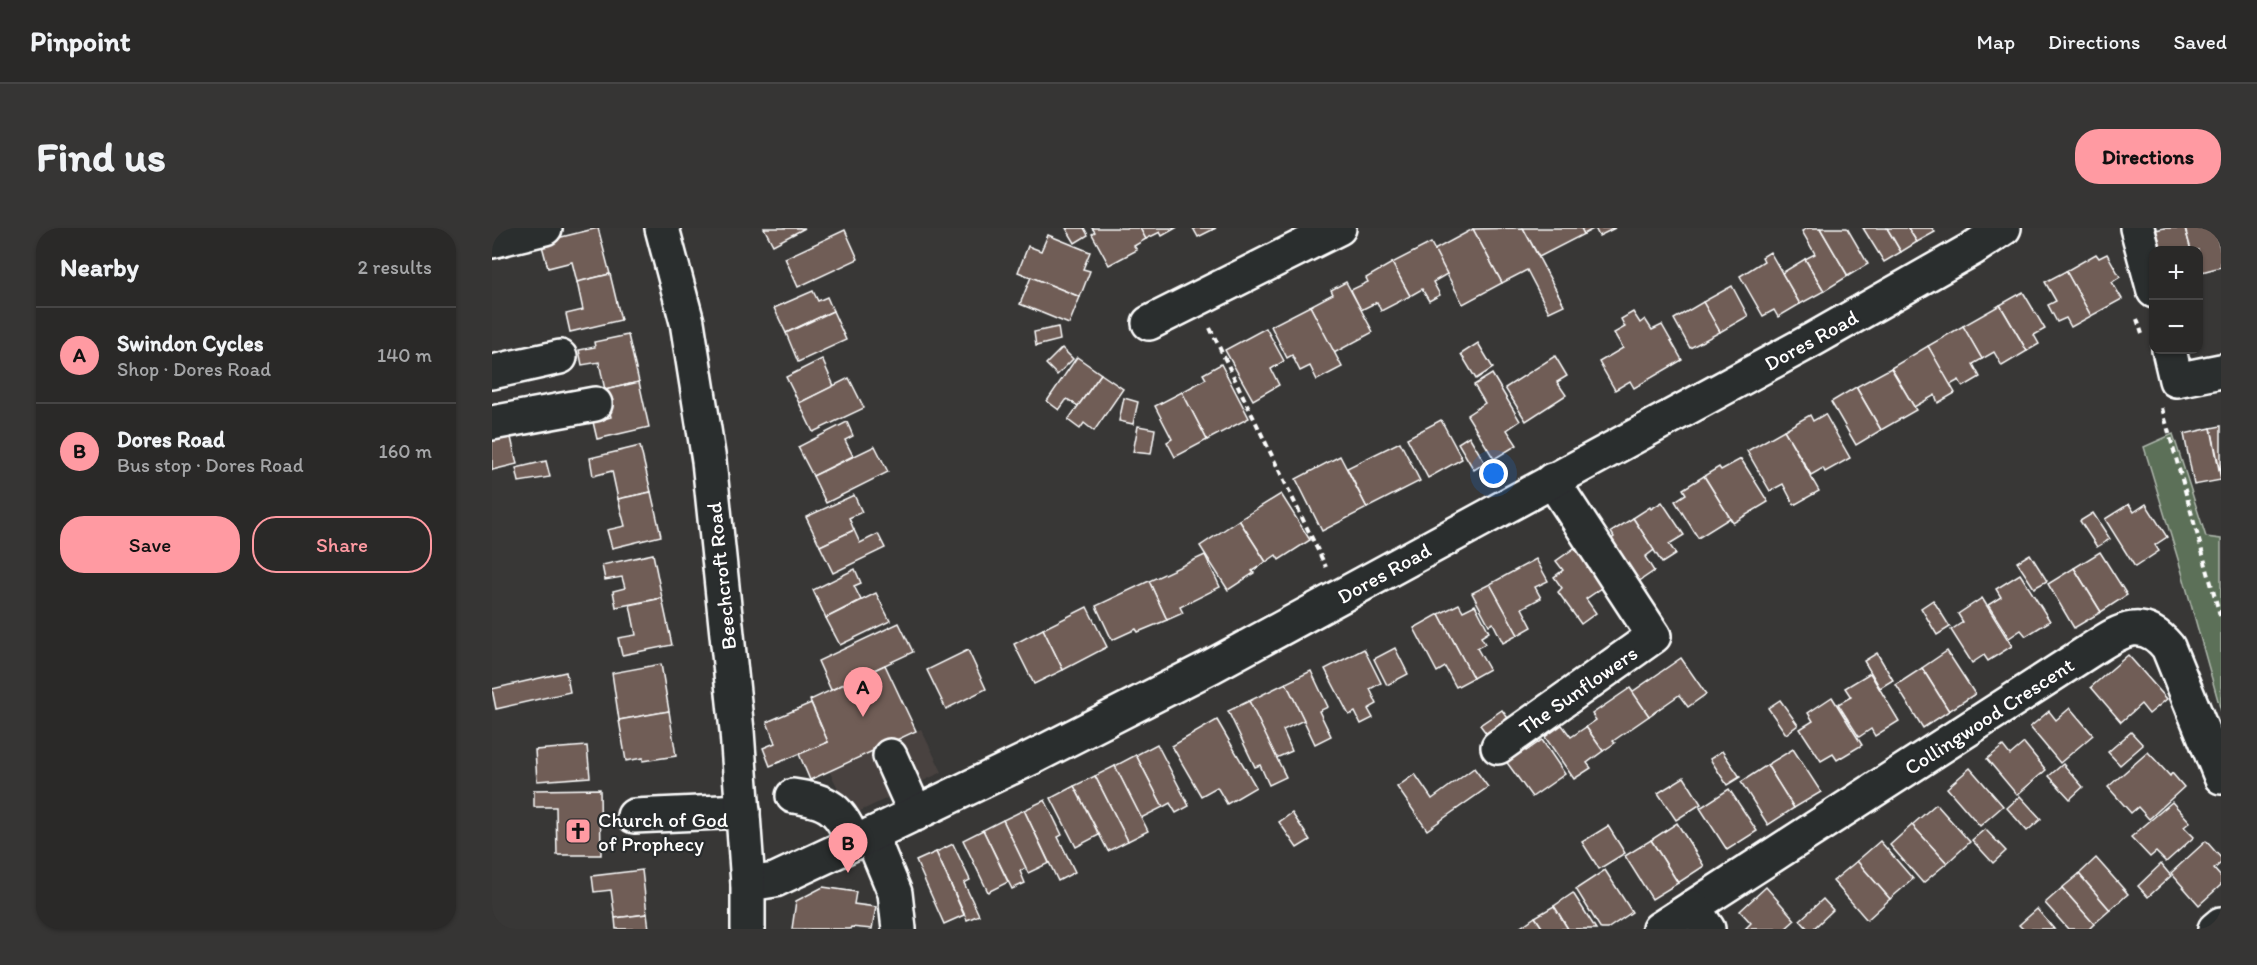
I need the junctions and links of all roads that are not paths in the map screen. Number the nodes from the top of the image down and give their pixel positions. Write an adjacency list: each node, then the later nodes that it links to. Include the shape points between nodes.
1 (545, 228): 6 (street)
2 (662, 228): 20 (street, Beechcroft Road, via 687,322 709,461)
3 (1339, 228): 8 (street)
4 (2004, 228): 15 (street, Dores Road, via 1814,339)
5 (2137, 228): 7 (street)
6 (492, 241)
7 (2149, 272)
8 (1149, 323)
9 (2161, 354): 11 (street, via 2176,380)
10 (560, 357): 12 (street)
11 (2221, 371)
12 (492, 372)
13 (595, 404): 14 (street)
14 (492, 423)
15 (1552, 480): 16 (street, The Sunflowers, via 1654,636); 21 (street, Dores Road, via 1341,597 1058,745)
16 (1498, 747)
17 (890, 756): 21 (street)
18 (2221, 777): 25 (street, Collingwood Crescent, via 2168,647 2151,630 2132,628 2089,651)
19 (793, 796): 23 (street, via 813,799 835,809)
20 (742, 810): 22 (street); 24 (street, Beechcroft Road)
21 (916, 814): 23 (street, Dores Road)
22 (634, 816)
23 (862, 839): 24 (street, Dores Road, via 775,880); 28 (street, via 895,893)
24 (748, 884): 27 (street, Beechcroft Road)
25 (1701, 918): 29 (street, Collingwood Crescent)
26 (2221, 924): 30 (street)
27 (748, 929)
28 (899, 929)
29 (1659, 929)
30 (2215, 929)

